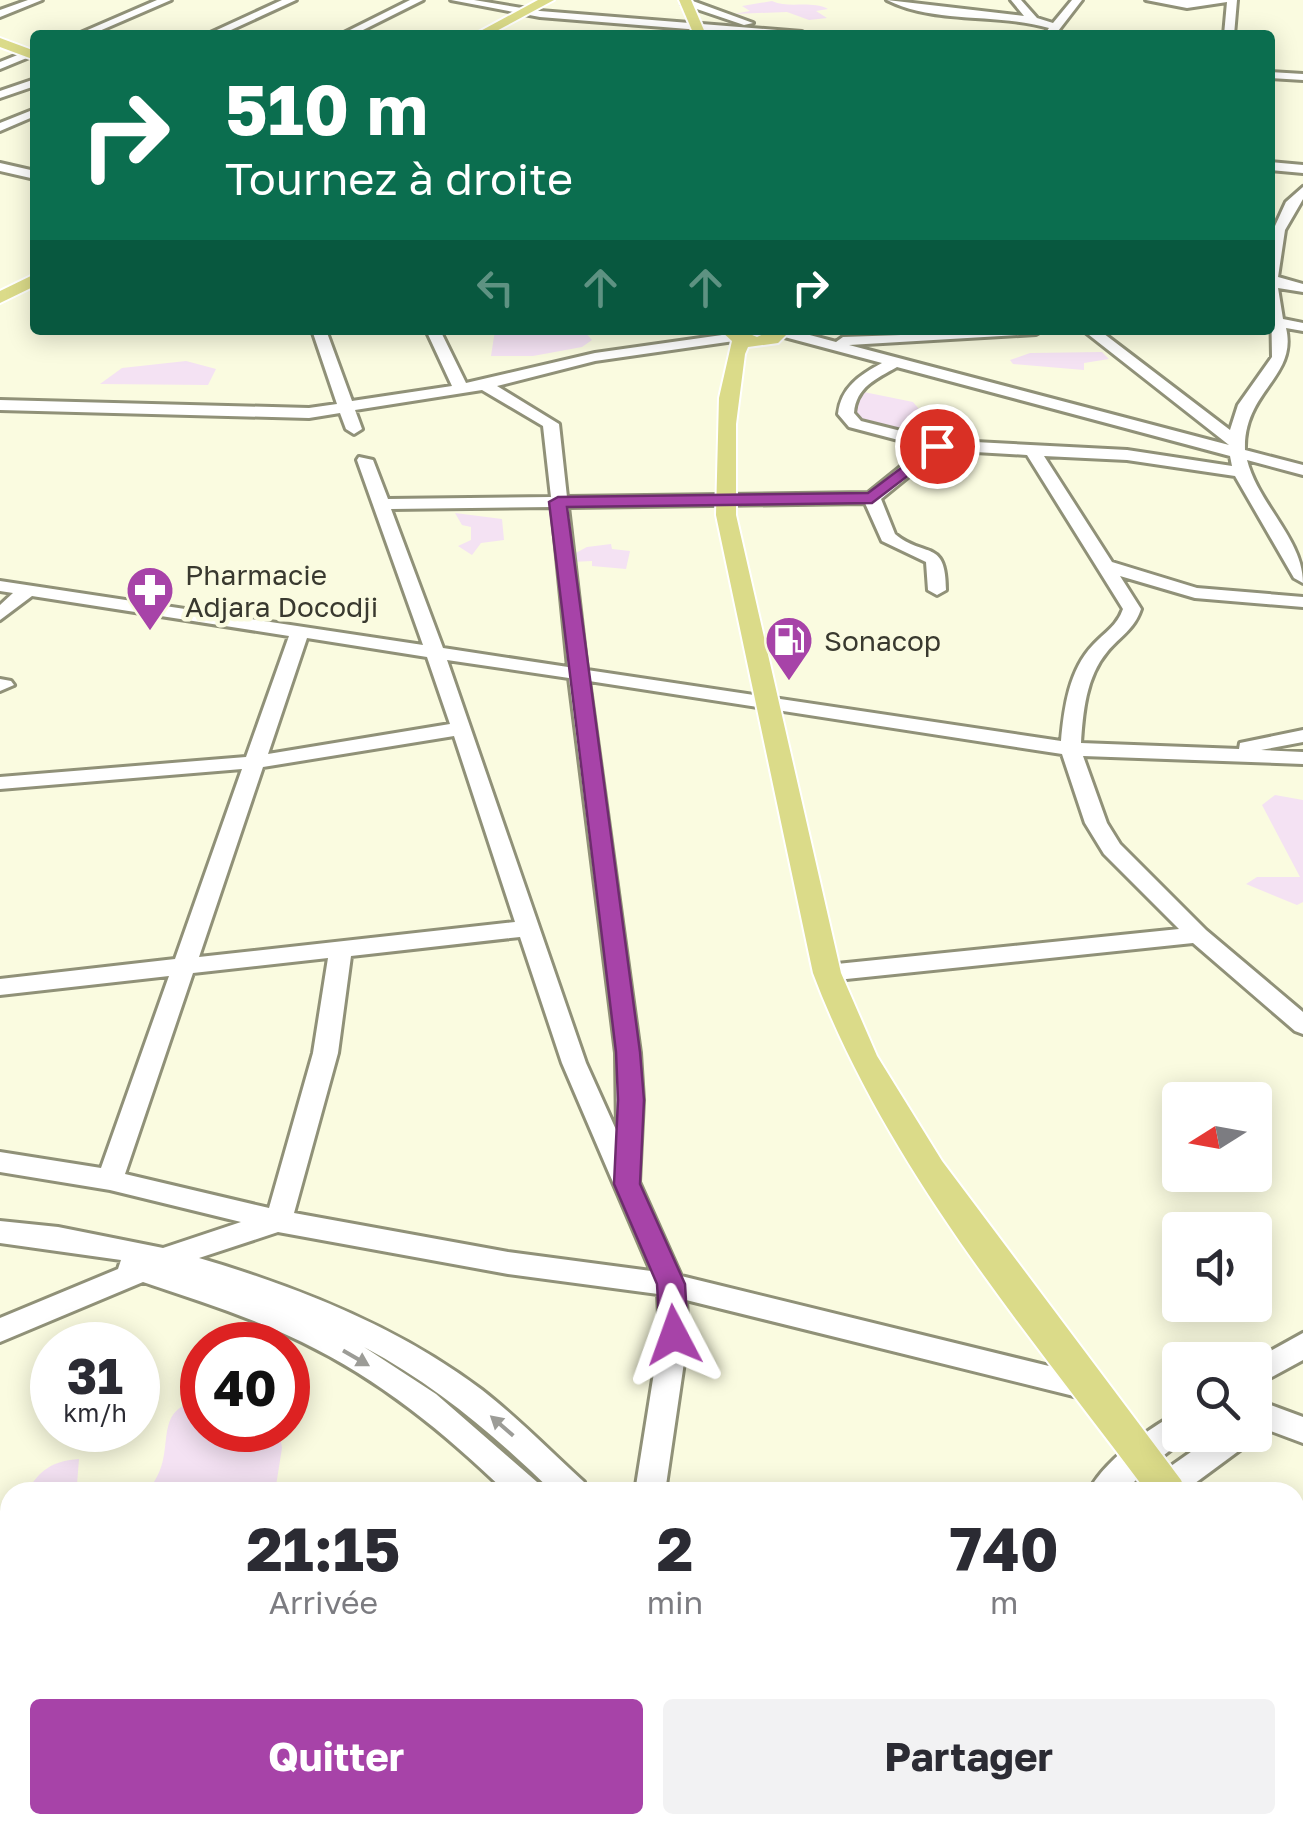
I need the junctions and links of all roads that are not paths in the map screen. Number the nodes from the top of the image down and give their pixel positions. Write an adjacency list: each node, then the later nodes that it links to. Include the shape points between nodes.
1 (37, 0): 16 (street)
2 (166, 0): 20 (street)
3 (291, 0): 21 (street)
4 (418, 0): 22 (street)
5 (456, 0): 15 (street)
6 (548, 0): 15 (main road)
7 (568, 0): 17 (main road)
8 (892, 0): 19 (street)
9 (1016, 0): 19 (street)
10 (1078, 0): 30 (street)
11 (1152, 0): 12 (street)
12 (1224, 0)
13 (1232, 0): 31 (street)
14 (686, 1): 27 (main road); 28 (street)
15 (524, 12): 17 (street); 23 (main road)
16 (0, 14)
17 (540, 14): 18 (street); 24 (main road)
18 (602, 18): 25 (street); 26 (street)
19 (1034, 20): 29 (street)
20 (93, 30)
21 (222, 30)
22 (355, 30)
23 (490, 30)
24 (512, 30)
25 (597, 30)
26 (692, 30)
27 (700, 30)
28 (765, 30)
29 (1051, 30)
30 (1054, 30)
31 (1229, 30)
32 (0, 45): 33 (main road)
33 (30, 55)
34 (30, 57): 35 (street)
35 (0, 66)
36 (1275, 74): 37 (street)
37 (1303, 77)
38 (30, 84): 39 (street)
39 (0, 96)
40 (30, 114): 41 (street)
41 (0, 127)
42 (1275, 166): 44 (street)
43 (0, 167): 45 (street)
44 (1303, 168)
45 (30, 174)
46 (1303, 191): 47 (street)
47 (1275, 227)
48 (30, 269): 50 (main road)
49 (30, 282): 53 (main road)
50 (0, 284)
51 (1275, 284): 52 (street)
52 (1303, 288)
53 (0, 298)
54 (1275, 321): 56 (street)
55 (1275, 324): 73 (street, via 1280,359 1240,413)
56 (1303, 327)
57 (321, 335): 70 (street)
58 (435, 335): 68 (street)
59 (777, 335): 64 (main road, via 767,342)
60 (797, 335): 65 (street)
61 (842, 335): 65 (street)
62 (948, 335): 65 (street)
63 (1094, 335): 73 (street)
64 (736, 336): 67 (street, via 595,357); 79 (main road)
65 (824, 342): 66 (street)
66 (897, 361): 72 (street, via 853,387 846,414 855,424); 73 (street)
67 (484, 386): 68 (street); 80 (street, via 551,424)
68 (461, 389): 70 (street)
69 (0, 405): 70 (street)
70 (347, 410): 71 (street)
71 (354, 429)
72 (937, 446): 74 (street); 78 (street)
73 (1238, 448): 76 (street); 77 (street)
74 (1032, 449): 77 (street); 82 (street)
75 (365, 460): 81 (street)
76 (1303, 470)
77 (1241, 472): 83 (street)
78 (872, 498): 79 (street); 86 (street, via 888,537 934,560)
79 (724, 500): 80 (street); 92 (main road)
80 (558, 502): 81 (street); 91 (street)
81 (380, 504): 90 (street)
82 (1109, 568): 87 (street, via 1195,593); 95 (street, via 1132,618 1098,650 1078,687)
83 (1303, 578)
84 (0, 586): 85 (street)
85 (27, 590): 88 (street); 89 (street)
86 (937, 590)
87 (1303, 602)
88 (0, 614)
89 (300, 631): 90 (street); 98 (street)
90 (435, 651): 91 (street); 93 (street)
91 (578, 672): 92 (street); 109 (street, via 628,1052)
92 (765, 699): 95 (street); 104 (main road)
93 (459, 729): 98 (street); 100 (street)
94 (1303, 736): 96 (street)
95 (1071, 748): 96 (street); 101 (street, via 1107,843)
96 (1219, 754): 97 (street)
97 (1303, 758)
98 (255, 762): 99 (street); 103 (street)
99 (0, 783)
100 (528, 928): 102 (street); 109 (street, via 589,1103)
101 (1198, 934): 104 (street); 106 (street)
102 (340, 949): 103 (street); 110 (street, via 329,1045)
103 (184, 966): 105 (street); 108 (street)
104 (826, 974): 118 (main road, via 887,1107)
105 (0, 987)
106 (1303, 1026)
107 (0, 1162): 108 (street)
108 (110, 1180): 110 (street)
109 (627, 1184): 114 (street)
110 (278, 1221): 113 (street); 114 (street, via 508,1263)
111 (0, 1232): 113 (street, via 64,1238)
112 (0, 1243): 113 (street)
113 (150, 1265): 115 (street); 124 (street, one-way to 124, via 356,1358 437,1409); 125 (street, one-way to 113, via 456,1387 389,1346 276,1296)
114 (671, 1284): 118 (street); 126 (street, via 674,1335)
115 (0, 1330)
116 (1303, 1344): 117 (street)
117 (1272, 1363)
118 (1090, 1388): 123 (main road)
119 (1272, 1425): 120 (street)
120 (1303, 1430)
121 (1162, 1440): 123 (street)
122 (1214, 1452): 129 (street)
123 (1140, 1456): 127 (street); 128 (main road)
124 (515, 1482)
125 (563, 1482)
126 (652, 1482)
127 (1114, 1482)
128 (1161, 1482)
129 (1177, 1482)

